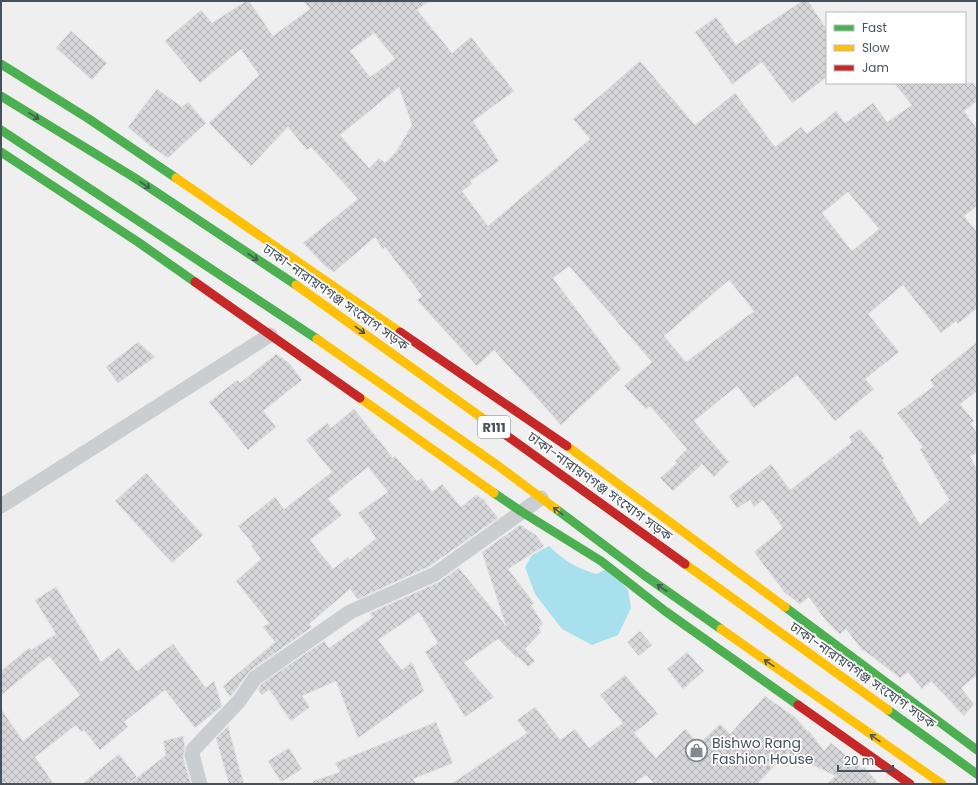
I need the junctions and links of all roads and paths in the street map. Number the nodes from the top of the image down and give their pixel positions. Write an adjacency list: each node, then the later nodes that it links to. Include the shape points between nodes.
1 (1, 64): 10 (main road, via 89,119 563,443)
2 (1, 96): 10 (main road, ঢাকা-নারায়ণগঞ্জ সংযোগ সড়ক / R111, one-way to 10, via 135,178 327,306 643,535)
3 (1, 130): 6 (main road, R111, via 298,326)
4 (1, 152): 5 (main road, via 138,242)
5 (270, 335): 7 (street); 8 (main road)
6 (541, 498): 8 (street); 14 (main road, R111, one-way to 6, via 644,576)
7 (1, 506)
8 (522, 512): 12 (street, via 435,574 350,612 255,678 239,701 193,750 192,756); 13 (main road, via 601,561 665,611)
9 (977, 750): 10 (main road)
10 (962, 751): 11 (main road, ঢাকা-নারায়ণগঞ্জ সংযোগ সড়ক / R111)
11 (977, 774)
12 (200, 784)
13 (910, 784)
14 (940, 784)

